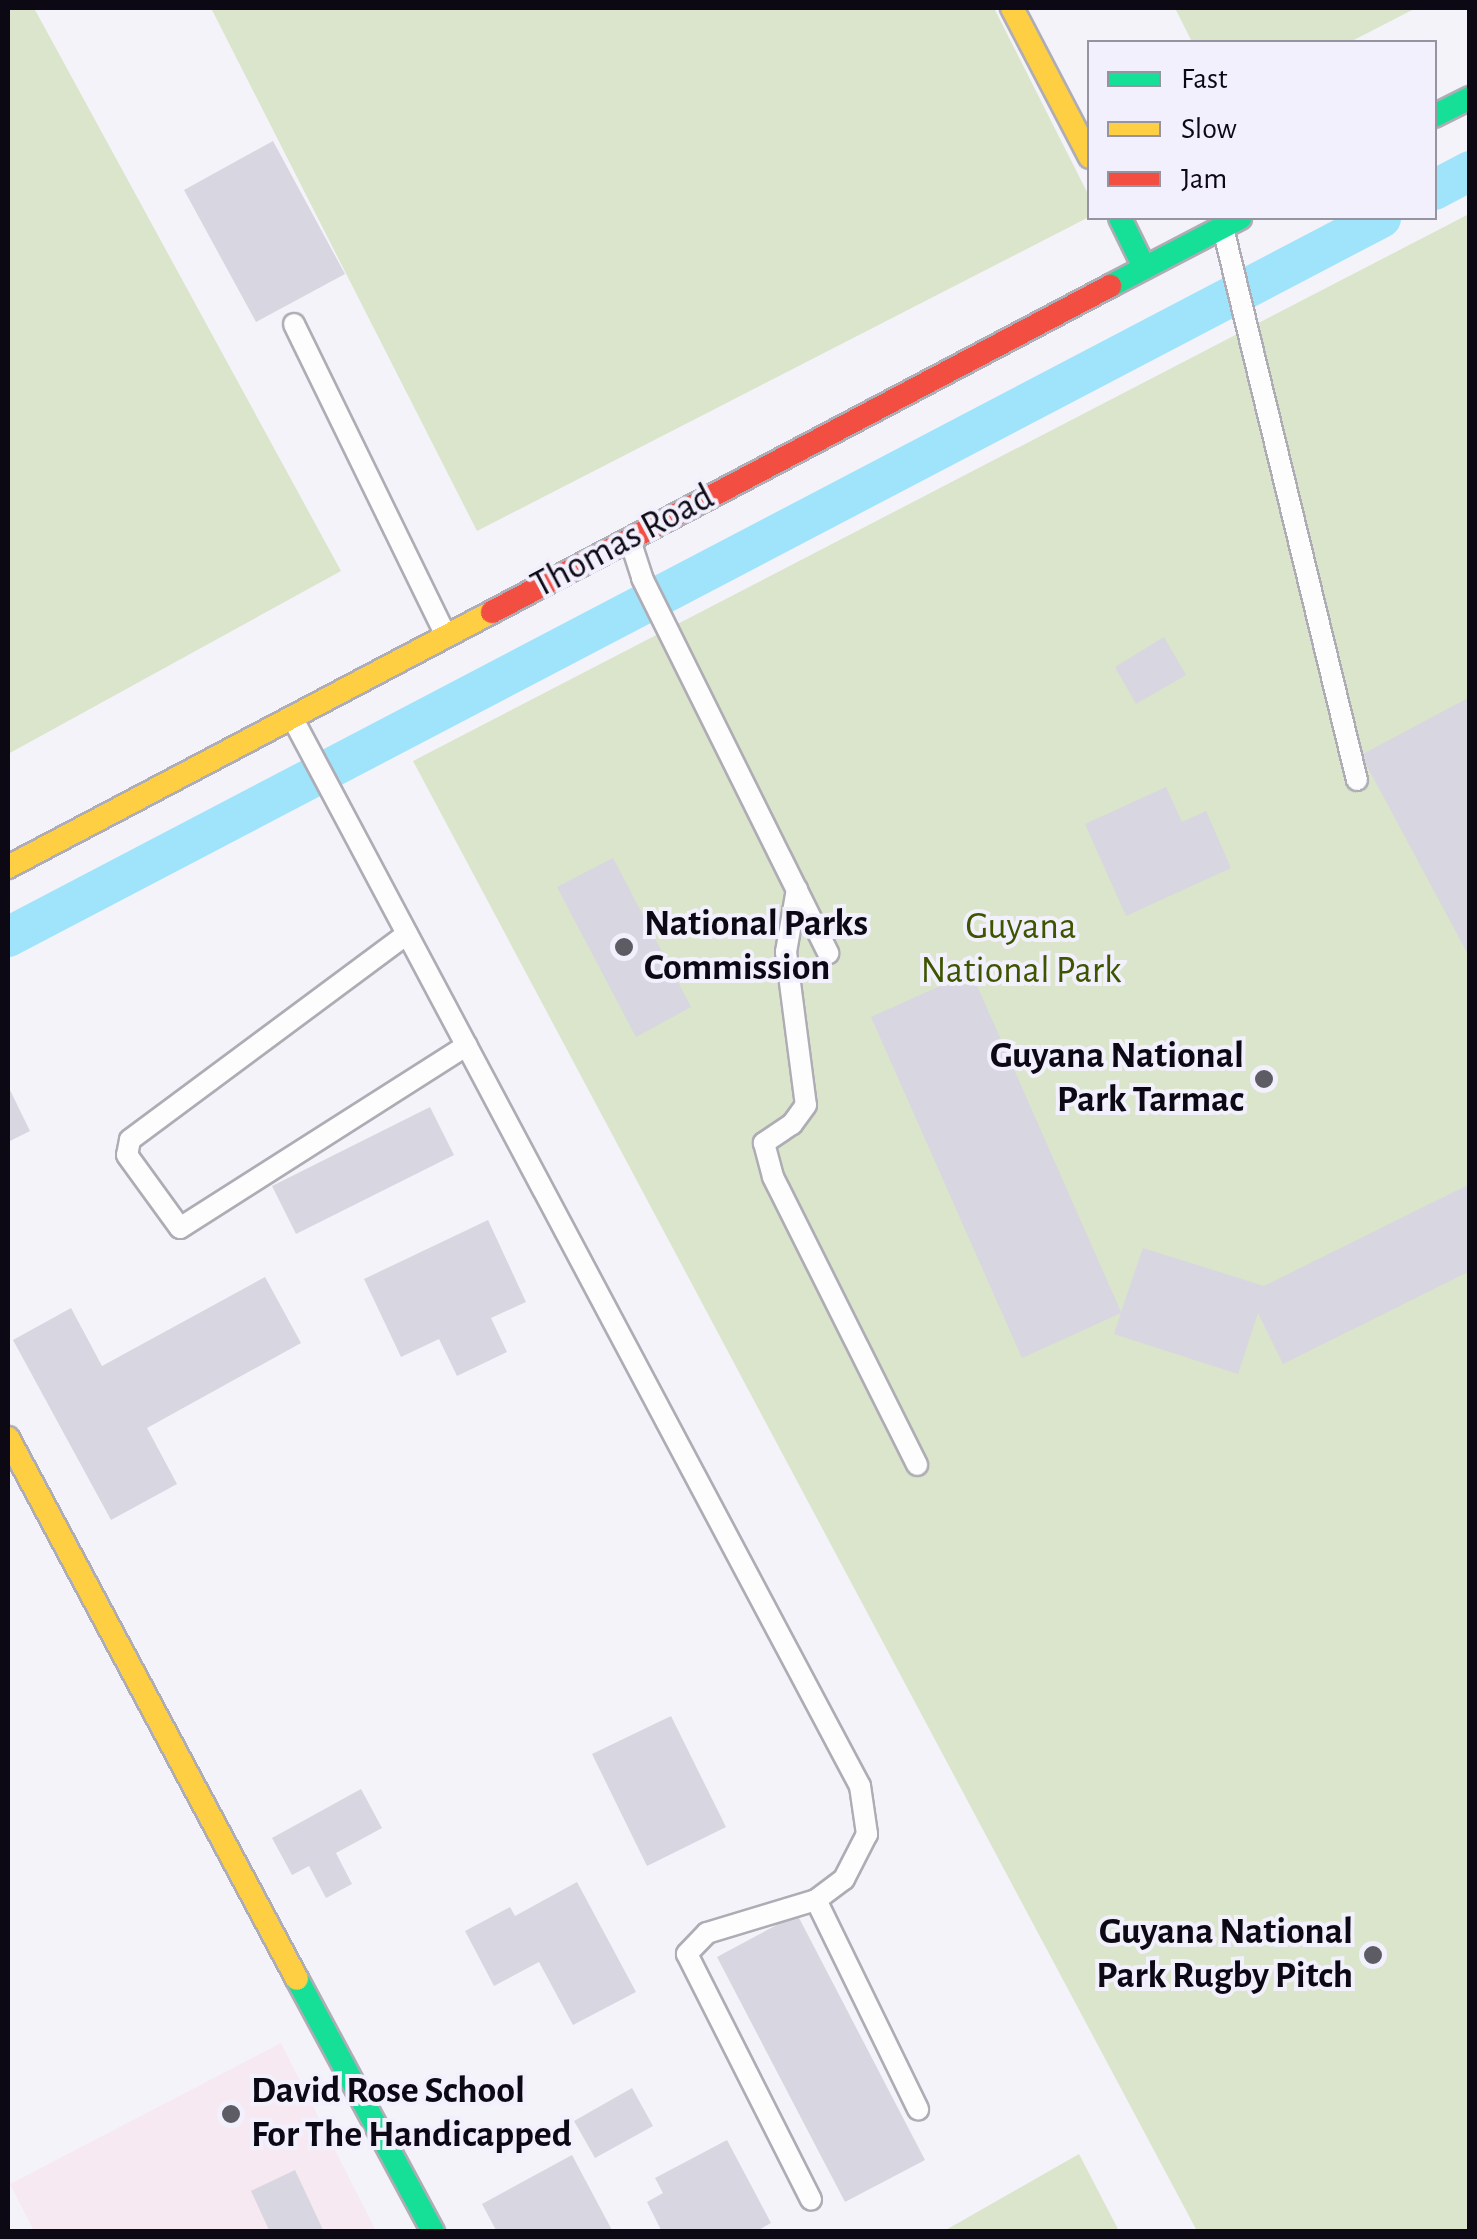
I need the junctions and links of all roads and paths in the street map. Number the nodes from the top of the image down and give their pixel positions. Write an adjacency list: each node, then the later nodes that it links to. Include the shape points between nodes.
1 (1012, 8): 4 (street)
2 (1470, 98): 3 (street)
3 (1437, 114)
4 (1087, 151)
5 (1121, 220): 7 (street)
6 (1231, 222): 7 (street, Thomas Road); 12 (lane, via 1228,261)
7 (1144, 267): 9 (street, Thomas Road)
8 (294, 324): 10 (lane)
9 (630, 539): 10 (street, Thomas Road); 14 (lane, via 642,578)
10 (446, 636): 11 (street, Thomas Road)
11 (292, 718): 13 (street, Thomas Road); 15 (lane)
12 (1356, 780)
13 (8, 868)
14 (797, 890): 16 (lane); 19 (lane, via 786,952 806,1104 792,1124 764,1143 773,1177)
15 (406, 934): 17 (lane); 17 (lane, via 130,1140 127,1154 180,1228)
16 (828, 952)
17 (467, 1046): 20 (lane, via 860,1786 867,1834 844,1879)
18 (8, 1438): 23 (street)
19 (918, 1465)
20 (816, 1900): 21 (lane); 22 (lane, via 708,1933 686,1954)
21 (918, 2109)
22 (811, 2199)
23 (433, 2232)

